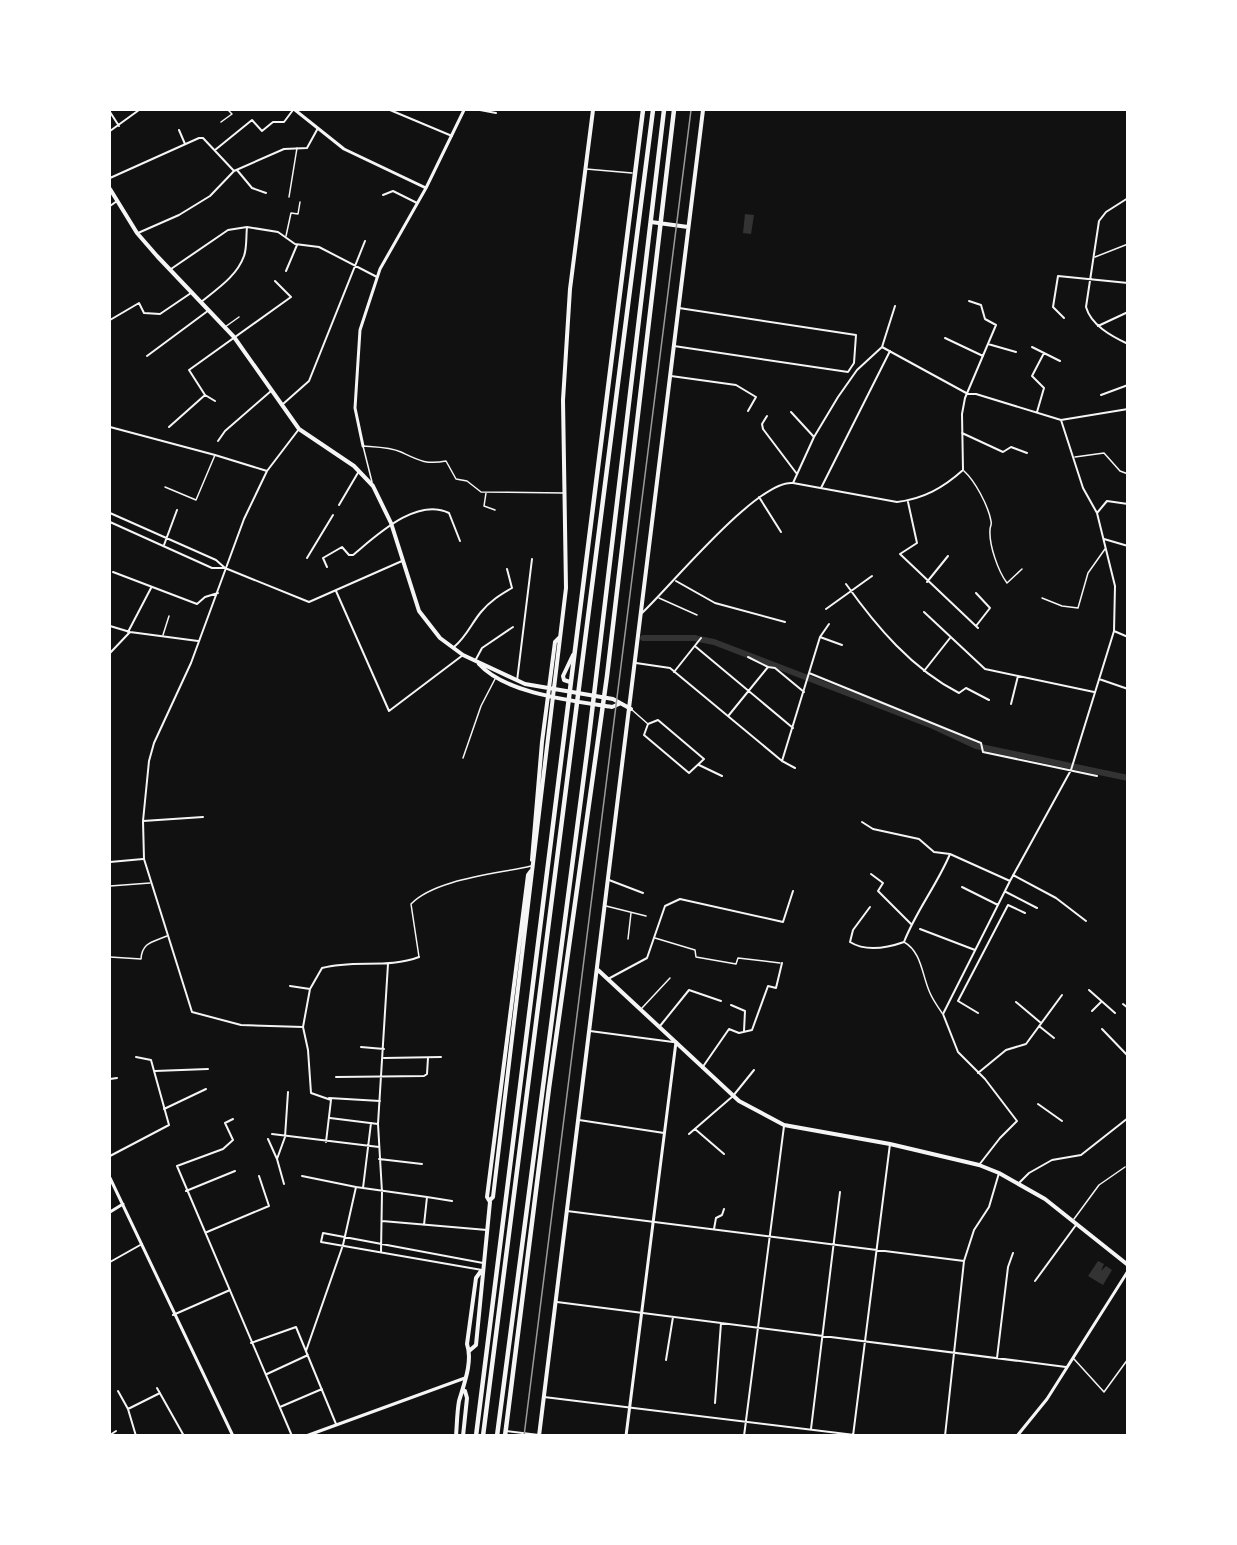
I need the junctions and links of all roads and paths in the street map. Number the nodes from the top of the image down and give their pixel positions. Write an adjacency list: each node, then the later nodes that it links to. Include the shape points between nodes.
1 (139, 110): 16 (street)
2 (228, 110): 15 (street, via 231,114)
3 (294, 110): 17 (street); 23 (street, via 284,122 273,122 262,131 252,120)
4 (390, 110): 20 (street)
5 (465, 110): 20 (street)
6 (480, 110): 14 (street)
7 (593, 110): 24 (main road)
8 (643, 110): 26 (highway)
9 (652, 110): 182 (highway)
10 (664, 110): 38 (highway)
11 (674, 110): 39 (highway)
12 (703, 110): 41 (main road)
13 (110, 112): 16 (street)
14 (496, 113)
15 (221, 122)
16 (119, 126): 19 (street)
17 (318, 128): 22 (street, via 307,148); 28 (street, via 344,149)
18 (179, 129): 21 (street)
19 (110, 131)
20 (452, 136): 28 (street)
21 (184, 144): 23 (street, via 203,138); 27 (street)
22 (297, 148): 25 (street, via 284,149); 32 (street)
23 (215, 150): 25 (street)
24 (585, 168): 26 (street); 114 (main road, via 567,338)
25 (235, 170): 30 (street, via 252,188); 42 (street, via 210,196)
26 (636, 174): 188 (highway)
27 (110, 178)
28 (426, 188): 36 (street)
29 (110, 189): 34 (main road)
30 (266, 193)
31 (382, 195): 36 (street, via 393,191)
32 (289, 197)
33 (1128, 198): 47 (street, via 1099,221)
34 (117, 201): 37 (street); 42 (main road)
35 (300, 202): 43 (street, via 298,214 291,213)
36 (417, 203): 51 (street)
37 (110, 206)
38 (651, 222): 39 (main road); 198 (highway)
39 (660, 223): 41 (main road); 200 (highway)
40 (247, 227): 43 (street); 49 (street, via 228,230); 56 (street, via 245,255 238,267)
41 (688, 227): 59 (main road)
42 (137, 233): 49 (main road)
43 (286, 236): 46 (street)
44 (365, 241): 48 (street)
45 (1128, 244): 47 (street)
46 (297, 245): 48 (street, via 319,247); 50 (street)
47 (1092, 259): 52 (street)
48 (356, 268): 51 (street); 87 (street, via 309,381)
49 (170, 270): 55 (main road)
50 (286, 271)
51 (377, 277): 100 (street, via 360,330 356,369 355,408)
52 (1089, 279): 54 (street); 63 (street, via 1058,276 1053,307); 65 (street, via 1086,307)
53 (275, 281): 67 (street, via 291,297)
54 (1128, 283)
55 (192, 292): 56 (main road); 64 (street, via 160,314 144,313 139,303)
56 (201, 302): 60 (main road)
57 (969, 302): 69 (street, via 981,306 986,319 996,325)
58 (896, 306): 72 (street)
59 (679, 308): 71 (main road); 71 (street, via 856,335 854,363 848,372)
60 (209, 310): 66 (main road); 77 (street)
61 (1128, 312): 65 (street)
62 (239, 317): 66 (street)
63 (1064, 318)
64 (110, 320)
65 (1098, 326): 70 (street)
66 (225, 327): 67 (main road)
67 (234, 338): 82 (main road); 84 (street, via 189,370)
68 (945, 338): 78 (street)
69 (988, 344): 75 (street); 78 (street)
70 (1128, 344)
71 (674, 346): 80 (main road)
72 (882, 347): 74 (street); 98 (street, via 857,370)
73 (1032, 347): 76 (street)
74 (890, 351): 83 (street); 112 (street)
75 (1016, 352)
76 (1044, 353): 79 (street); 91 (street, via 1032,378 1044,388)
77 (147, 356)
78 (983, 356): 83 (street)
79 (1060, 360)
80 (671, 376): 89 (street, via 736,384 756,397); 155 (main road)
81 (1128, 385): 85 (street)
82 (271, 391): 87 (main road); 99 (street)
83 (968, 394): 91 (street); 97 (street)
84 (205, 395): 86 (street); 94 (street)
85 (1101, 395)
86 (215, 401)
87 (281, 406): 96 (main road)
88 (1128, 409): 93 (street)
89 (748, 411)
90 (791, 412): 98 (street)
91 (1037, 412): 93 (street)
92 (767, 416): 107 (street, via 763,429)
93 (1061, 420): 103 (street)
94 (169, 427)
95 (110, 428): 102 (street)
96 (299, 429): 105 (street); 106 (main road)
97 (962, 434): 101 (street, via 1003,452 1011,447); 104 (street)
98 (814, 436): 107 (street)
99 (218, 441)
100 (363, 446): 110 (street); 113 (street, via 398,450 418,462 446,461 456,478)
101 (1027, 453)
102 (215, 454): 105 (street); 111 (street, via 196,500)
103 (1073, 457): 108 (street, via 1104,453 1120,471); 122 (street, via 1083,488)
104 (963, 470): 116 (street, via 946,485); 140 (street, via 972,478 992,522 989,532 995,566 1007,583)
105 (267, 471): 138 (street)
106 (359, 471): 110 (main road); 118 (street)
107 (797, 474): 109 (street)
108 (1128, 474)
109 (793, 483): 112 (street); 115 (street, via 777,486)
110 (373, 486): 125 (main road)
111 (165, 487)
112 (820, 488): 116 (street)
113 (486, 493): 114 (street); 120 (street, via 484,506)
114 (564, 493): 164 (main road, via 567,568)
115 (759, 497): 126 (street); 143 (street)
116 (907, 501): 144 (street, via 917,543 900,554)
117 (1128, 504): 122 (street, via 1107,501)
118 (339, 505)
119 (177, 510): 127 (street)
120 (495, 510)
121 (110, 513): 127 (street)
122 (1097, 513): 128 (street)
123 (333, 515): 134 (street)
124 (110, 522): 130 (street)
125 (391, 523): 129 (street, via 418,512 444,510 452,517); 136 (main road); 137 (street, via 353,555 342,547 322,558)
126 (781, 532)
127 (166, 537): 130 (street); 138 (street)
128 (1103, 539): 131 (street); 132 (street)
129 (460, 541)
130 (164, 545): 138 (street, via 212,568)
131 (1128, 546)
132 (1106, 549): 152 (street, via 1088,573 1078,608); 163 (street, via 1115,586)
133 (948, 556): 144 (street)
134 (307, 558)
135 (532, 559): 187 (street)
136 (404, 560): 147 (street); 173 (main road, via 419,611)
137 (327, 567)
138 (225, 568): 147 (street, via 301,601 309,602); 149 (street)
139 (507, 569): 173 (street, via 512,588 480,613 467,636)
140 (1022, 569)
141 (113, 572): 146 (street)
142 (872, 576): 148 (street)
143 (675, 581): 151 (street); 158 (street, via 715,603)
144 (927, 582): 150 (street, via 977,627 990,608)
145 (846, 584): 148 (street)
146 (151, 588): 149 (street, via 197,604); 162 (street)
147 (336, 591): 175 (street, via 388,711)
148 (850, 591): 153 (street); 180 (street, via 877,628)
149 (218, 592): 170 (street)
150 (976, 593)
151 (658, 598): 155 (street); 156 (street)
152 (1042, 598)
153 (825, 609)
154 (924, 612): 168 (street)
155 (642, 613): 178 (main road)
156 (697, 615)
157 (169, 616): 165 (street)
158 (785, 622)
159 (829, 624): 166 (street)
160 (110, 626): 162 (street)
161 (513, 627): 177 (street, via 482,648)
162 (129, 632): 165 (street); 174 (street)
163 (1114, 632): 167 (street); 186 (street)
164 (562, 635): 190 (main road, via 555,642); 191 (main road)
165 (163, 636): 170 (street)
166 (820, 637): 171 (street); 183 (street)
167 (1128, 637)
168 (950, 638): 180 (street); 185 (street, via 985,669)
169 (701, 639): 172 (street)
170 (199, 641): 222 (street, via 154,743)
171 (842, 645)
172 (696, 647): 181 (street); 192 (street)
173 (452, 649): 175 (main road)
174 (110, 653)
175 (463, 655): 177 (main road)
176 (748, 657): 179 (street)
177 (477, 662): 184 (main road); 187 (main road)
178 (636, 663): 181 (street); 208 (main road)
179 (768, 667): 192 (street); 193 (street, via 775,668)
180 (924, 671): 202 (street, via 959,693 966,688)
181 (674, 672): 209 (street)
182 (579, 673): 188 (highway); 196 (highway)
183 (809, 673): 193 (street); 218 (street, via 981,743 983,752)
184 (496, 676): 197 (main road); 214 (street)
185 (1018, 676): 194 (street); 206 (street)
186 (1099, 679): 189 (street); 194 (street)
187 (517, 681): 190 (main road)
188 (570, 682): 195 (highway)
189 (1128, 689)
190 (548, 690): 191 (main road); 197 (main road)
191 (554, 690): 195 (main road); 199 (main road)
192 (750, 691): 209 (street); 211 (street)
193 (804, 692): 211 (street)
194 (1094, 692): 218 (street)
195 (569, 693): 196 (main road); 201 (highway)
196 (577, 694): 198 (main road); 203 (highway)
197 (547, 697): 199 (main road); 227 (main road)
198 (594, 697): 200 (main road); 204 (highway)
199 (553, 698): 201 (main road); 227 (main road)
200 (604, 698): 205 (main road); 207 (highway)
201 (568, 700): 203 (main road); 212 (highway)
202 (989, 700)
203 (576, 702): 204 (main road); 213 (highway)
204 (593, 704): 207 (main road); 363 (highway)
205 (619, 704): 207 (main road); 208 (main road)
206 (1011, 704)
207 (603, 706): 358 (highway)
208 (631, 709): 210 (street); 230 (main road)
209 (729, 715): 215 (street)
210 (648, 724): 216 (street, via 658,720 704,759); 216 (street, via 644,735 689,773)
211 (793, 728): 215 (street)
212 (562, 739): 213 (highway); 424 (highway)
213 (569, 753): 425 (highway)
214 (463, 758)
215 (782, 761): 217 (street)
216 (699, 765): 219 (street)
217 (795, 768)
218 (1071, 771): 220 (street); 229 (street)
219 (722, 776)
220 (1097, 776)
221 (203, 817): 222 (street)
222 (143, 821): 225 (street)
223 (862, 822): 224 (street, via 873,829 919,839 934,852)
224 (950, 854): 231 (street); 246 (street)
225 (144, 859): 226 (street); 232 (street)
226 (110, 862)
227 (532, 866): 254 (street, via 448,885 417,898 411,904); 355 (main road)
228 (870, 874): 246 (street, via 883,883 878,891)
229 (1013, 875): 231 (street); 245 (street, via 1056,898)
230 (609, 880): 237 (street); 239 (main road)
231 (1010, 881): 236 (street)
232 (150, 883): 233 (street); 248 (street)
233 (110, 886)
234 (962, 887): 238 (street)
235 (793, 891): 249 (street, via 783,922 680,899 672,901 665,906)
236 (1005, 892): 238 (street); 241 (street)
237 (643, 893)
238 (998, 905): 252 (street)
239 (605, 906): 242 (street); 257 (main road)
240 (870, 907): 251 (street, via 850,935 850,942 886,948)
241 (1037, 908)
242 (631, 912): 244 (street); 250 (street)
243 (1025, 914): 261 (street, via 1008,905)
244 (646, 916)
245 (1086, 921)
246 (911, 924): 251 (street)
247 (920, 929): 252 (street)
248 (167, 936): 253 (street, via 146,944 141,959); 279 (street, via 192,1012 241,1025)
249 (654, 937): 256 (street, via 695,950 696,957 736,964 737,958); 259 (street, via 646,958)
250 (628, 939)
251 (904, 942): 276 (street, via 911,946 929,992)
252 (975, 951): 260 (street)
253 (110, 957)
254 (419, 957): 255 (street, via 404,963)
255 (388, 963): 263 (street, via 322,968); 286 (street)
256 (782, 963): 282 (street, via 776,988 768,987 752,1030)
257 (597, 970): 259 (main road); 281 (main road)
258 (670, 978): 272 (street)
259 (608, 979): 272 (main road)
260 (959, 982): 261 (street); 276 (street)
261 (966, 984): 274 (street, via 958,1001)
262 (290, 986): 263 (street)
263 (310, 989): 279 (street)
264 (1089, 990): 268 (street)
265 (1062, 995): 277 (street)
266 (721, 1001): 278 (street, via 689,990)
267 (1016, 1002): 277 (street)
268 (1101, 1002): 273 (street); 275 (street)
269 (1122, 1004): 271 (street)
270 (731, 1005): 282 (street, via 745,1011)
271 (1128, 1008)
272 (641, 1009): 278 (main road)
273 (1092, 1011)
274 (978, 1013)
275 (1115, 1013)
276 (943, 1014): 296 (street, via 958,1052)
277 (1040, 1024): 283 (street); 296 (street, via 1026,1044 1006,1050)
278 (660, 1026): 284 (main road)
279 (303, 1027): 304 (street, via 311,1093)
280 (1102, 1029): 287 (street)
281 (590, 1031): 284 (street); 311 (main road)
282 (744, 1031): 292 (street, via 729,1029)
283 (1054, 1038)
284 (676, 1042): 292 (main road); 317 (street)
285 (361, 1047): 286 (street)
286 (384, 1049): 290 (street)
287 (1128, 1056)
288 (136, 1057): 295 (street, via 151,1060)
289 (441, 1057): 291 (street)
290 (384, 1058): 291 (street); 298 (street)
291 (428, 1058): 298 (street, via 426,1076)
292 (702, 1068): 303 (main road)
293 (208, 1069): 295 (street)
294 (754, 1070): 303 (street)
295 (155, 1071): 307 (street)
296 (978, 1072): 331 (street, via 1017,1121)
297 (336, 1077): 298 (street)
298 (383, 1077): 305 (street)
299 (117, 1078): 300 (street)
300 (110, 1079)
301 (206, 1089): 307 (street)
302 (288, 1092): 320 (street)
303 (733, 1096): 315 (main road); 316 (street)
304 (329, 1098): 305 (street); 308 (street)
305 (380, 1101): 314 (street)
306 (1038, 1104): 312 (street)
307 (164, 1109): 327 (street, via 169,1125)
308 (330, 1118): 313 (street); 322 (street)
309 (1128, 1118): 338 (street, via 1081,1155 1061,1156)
310 (233, 1119): 342 (street, via 225,1123 232,1140 223,1149 177,1166)
311 (579, 1120): 317 (street); 349 (main road)
312 (1062, 1121)
313 (371, 1123): 314 (street); 324 (street)
314 (378, 1124): 325 (street)
315 (784, 1125): 323 (main road); 360 (street)
316 (695, 1129): 319 (street); 326 (street)
317 (664, 1133): 352 (street)
318 (272, 1134): 320 (street)
319 (689, 1134)
320 (285, 1137): 322 (street); 328 (street)
321 (268, 1139): 328 (street)
322 (326, 1142): 324 (street)
323 (890, 1144): 331 (main road); 366 (street)
324 (367, 1146): 325 (street); 341 (street)
325 (379, 1147): 329 (street)
326 (724, 1154)
327 (110, 1155)
328 (277, 1159): 339 (street)
329 (379, 1159): 330 (street); 343 (street)
330 (422, 1164)
331 (980, 1165): 334 (main road)
332 (1125, 1167): 353 (street, via 1099,1185)
333 (235, 1171): 342 (street)
334 (999, 1173): 338 (main road); 369 (street, via 989,1207 974,1230)
335 (259, 1176): 357 (street, via 269,1206)
336 (302, 1176): 340 (street)
337 (110, 1178): 347 (street)
338 (1020, 1182): 353 (main road)
339 (284, 1184)
340 (356, 1187): 341 (street); 359 (street)
341 (363, 1188): 343 (street)
342 (186, 1191): 357 (street)
343 (382, 1192): 345 (street); 351 (street)
344 (840, 1192): 365 (street)
345 (427, 1197): 346 (street); 354 (street)
346 (452, 1201)
347 (123, 1204): 350 (street); 362 (street)
348 (724, 1209): 356 (street, via 715,1218)
349 (567, 1211): 352 (street); 379 (main road)
350 (110, 1212)
351 (381, 1221): 354 (street); 361 (street)
352 (653, 1222): 356 (street); 380 (street)
353 (1074, 1223): 372 (main road); 376 (street)
354 (424, 1225): 355 (street)
355 (487, 1230): 371 (main road)
356 (714, 1230): 360 (street)
357 (207, 1232): 377 (street)
358 (530, 1233): 363 (highway); 378 (highway)
359 (345, 1237): 361 (street); 364 (street); 364 (street, via 323,1233 321,1242)
360 (770, 1237): 365 (street); 384 (street)
361 (381, 1243): 367 (street); 371 (street)
362 (142, 1244): 370 (street); 381 (street)
363 (523, 1244): 375 (highway)
364 (343, 1245): 367 (street); 388 (street)
365 (834, 1245): 366 (street); 385 (street)
366 (877, 1250): 369 (street); 386 (street)
367 (381, 1252): 373 (street)
368 (1013, 1253): 392 (street)
369 (964, 1261): 390 (street)
370 (110, 1262)
371 (483, 1263): 373 (main road)
372 (1128, 1265)
373 (482, 1270): 389 (main road, via 476,1278 466,1344); 389 (main road, via 476,1345)
374 (1128, 1271): 393 (street)
375 (518, 1278): 378 (highway); 426 (highway)
376 (1035, 1281)
377 (230, 1290): 381 (street); 387 (street)
378 (525, 1293): 413 (highway)
379 (556, 1302): 380 (street); 404 (main road)
380 (641, 1313): 382 (street); 407 (street)
381 (173, 1315): 419 (street)
382 (673, 1317): 383 (street); 395 (street)
383 (721, 1323): 384 (street); 405 (street)
384 (758, 1328): 385 (street); 409 (street)
385 (823, 1336): 386 (street); 411 (street)
386 (865, 1341): 390 (street); 416 (street)
387 (251, 1343): 388 (street, via 296,1327); 397 (street)
388 (306, 1351): 391 (street)
389 (469, 1351): 398 (main road)
390 (955, 1353): 392 (street); 430 (street)
391 (308, 1355): 397 (street); 400 (street)
392 (997, 1358): 396 (street)
393 (1074, 1358): 394 (street, via 1104,1392); 396 (street)
394 (1128, 1359)
395 (666, 1360)
396 (1066, 1366): 431 (street, via 1037,1413)
397 (266, 1375): 406 (street)
398 (465, 1378): 402 (main road); 410 (street)
399 (157, 1388): 403 (street)
400 (322, 1389): 406 (street); 410 (street)
401 (118, 1391): 408 (street)
402 (464, 1391): 422 (main road); 423 (main road, via 467,1398)
403 (159, 1393): 408 (street); 418 (street)
404 (544, 1397): 407 (street); 415 (main road)
405 (715, 1403)
406 (280, 1407): 420 (street)
407 (630, 1407): 409 (street); 427 (street)
408 (128, 1408): 417 (street)
409 (746, 1421): 411 (street); 428 (street)
410 (336, 1424): 421 (street)
411 (811, 1429): 416 (street)
412 (116, 1431): 414 (street)
413 (506, 1433): 415 (street)
414 (110, 1435)
415 (539, 1435)
416 (853, 1435): 429 (street)
417 (136, 1436)
418 (184, 1436)
419 (233, 1436)
420 (292, 1436)
421 (306, 1436)
422 (456, 1436)
423 (463, 1436)
424 (476, 1436)
425 (483, 1436)
426 (497, 1436)
427 (626, 1436)
428 (744, 1436)
429 (863, 1436)
430 (945, 1436)
431 (1017, 1436)

